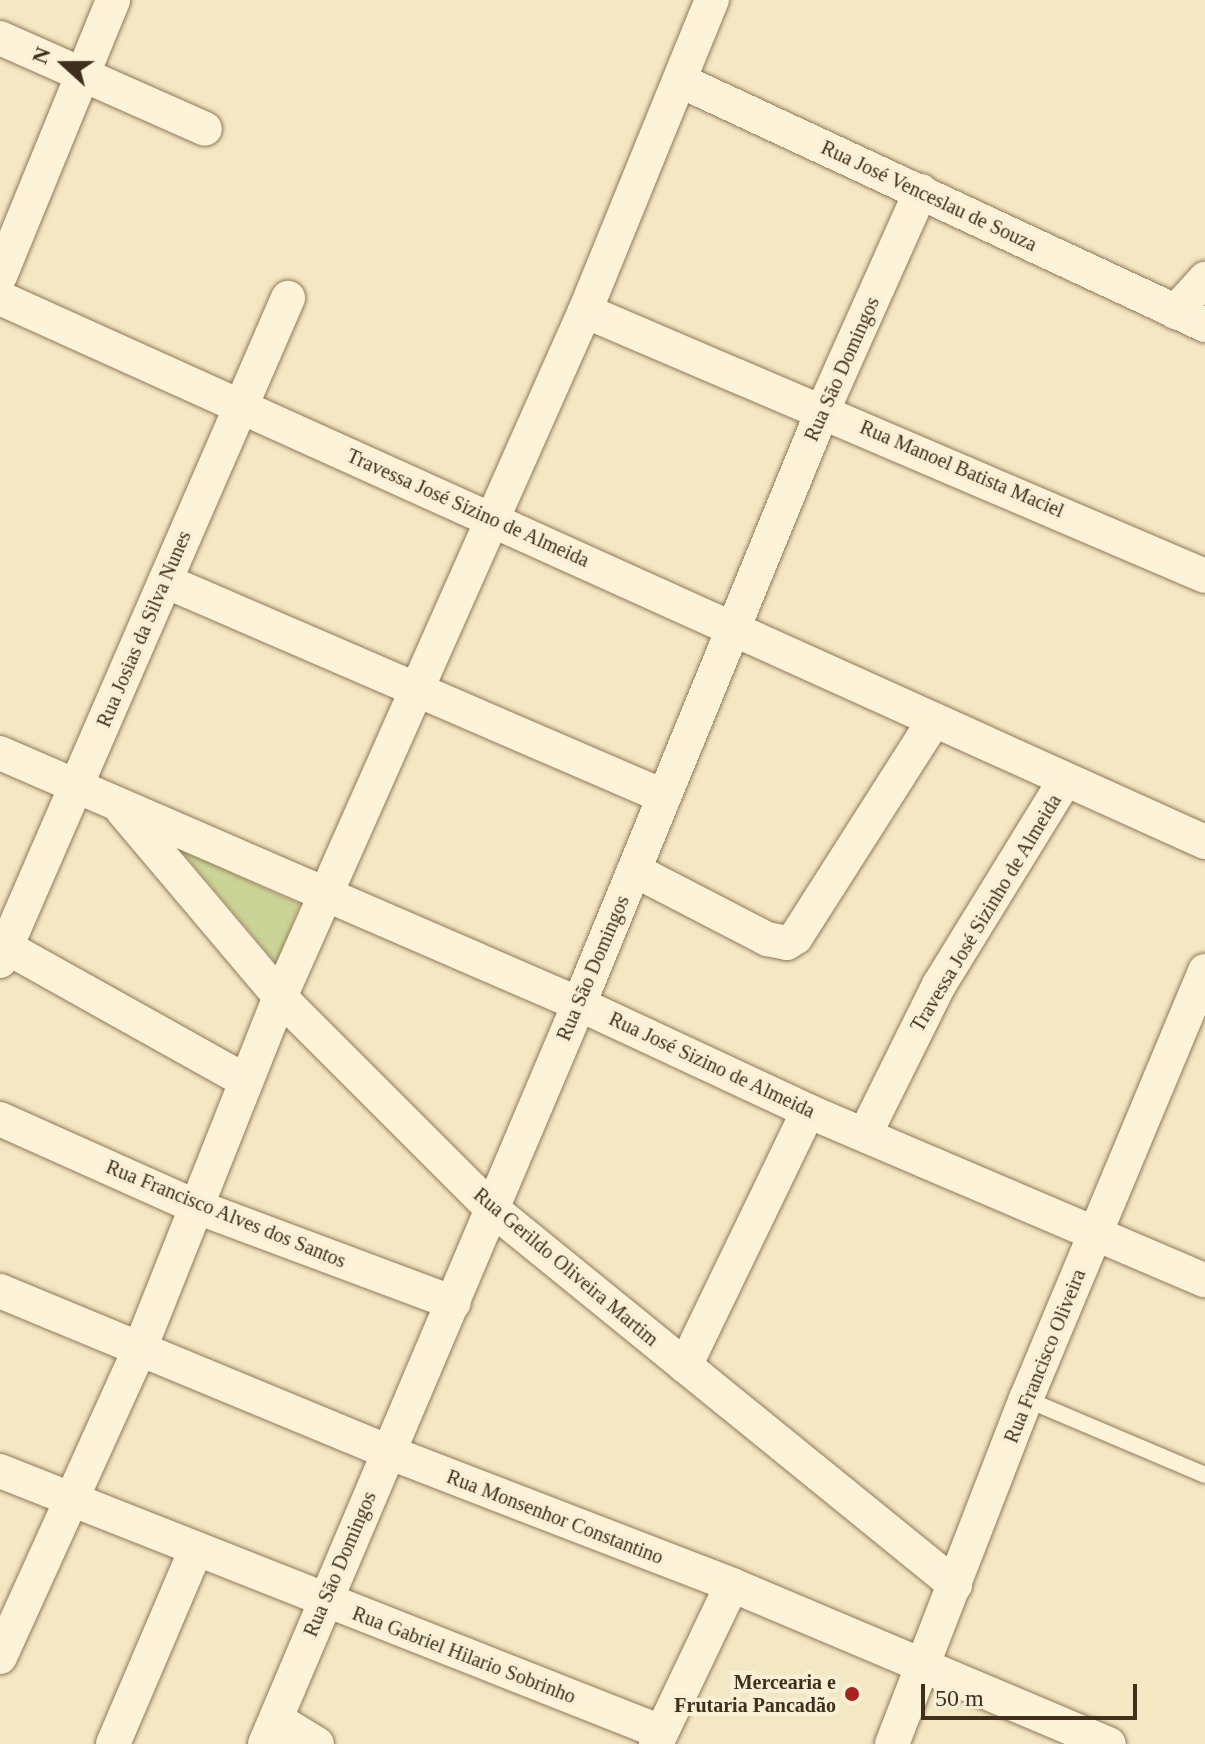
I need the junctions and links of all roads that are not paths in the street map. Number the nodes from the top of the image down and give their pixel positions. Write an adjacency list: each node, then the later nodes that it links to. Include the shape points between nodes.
1 (113, 0): 4 (street)
2 (712, 0): 5 (street)
3 (0, 38): 4 (street)
4 (83, 77): 6 (street); 8 (street)
5 (681, 81): 7 (street, Rua José Venceslau de Souza); 12 (street)
6 (205, 129)
7 (921, 191): 13 (street, Rua José Venceslau de Souza); 15 (street, Rua São Domingos)
8 (0, 276)
9 (1205, 279): 13 (street)
10 (0, 298): 14 (street, Travessa José Sizino de Almeida)
11 (288, 298): 14 (street, Rua Josias da Silva Nunes)
12 (585, 311): 15 (street, Rua Manoel Batista Maciel); 16 (street)
13 (1190, 319)
14 (238, 406): 16 (street, Travessa José Sizino de Almeida); 18 (street, Rua Josias da Silva Nunes)
15 (823, 410): 17 (street, Rua Manoel Batista Maciel); 19 (street, Rua São Domingos)
16 (493, 516): 19 (street, Travessa José Sizino de Almeida); 20 (street)
17 (1205, 576)
18 (165, 581): 20 (street); 24 (street, Rua Josias da Silva Nunes)
19 (731, 632): 21 (street, Travessa José Sizino de Almeida); 25 (street, Rua São Domingos)
20 (417, 690): 25 (street); 29 (street)
21 (934, 720): 23 (street, Travessa José Sizino de Almeida); 28 (street, via 796,937 787,943 767,939)
22 (0, 753): 24 (street, Rua José Sizino de Almeida)
23 (1065, 780): 27 (street, Travessa José Sizino de Almeida); 37 (street, Travessa José Sizinho de Almeida, via 933,995)
24 (76, 786): 26 (street, Rua José Sizino de Almeida); 30 (street, Rua Josias da Silva Nunes)
25 (663, 796): 28 (street, Rua São Domingos)
26 (117, 804): 29 (street, Rua José Sizino de Almeida); 32 (street, Rua Gerildo Oliveira Martim)
27 (1205, 842)
28 (634, 870): 33 (street, Rua São Domingos)
29 (328, 895): 32 (street); 33 (street, Rua José Sizino de Almeida)
30 (3, 954): 34 (street)
31 (1205, 971): 40 (street, Rua Francisco Oliveira)
32 (280, 997): 34 (street); 39 (street, Rua Gerildo Oliveira Martim)
33 (579, 1004): 35 (street, Rua José Sizino de Almeida); 39 (street, Rua São Domingos)
34 (246, 1081): 38 (street)
35 (808, 1111): 37 (street, Rua José Sizino de Almeida); 45 (street)
36 (0, 1119): 38 (street, Rua Francisco Alves dos Santos)
37 (866, 1132): 40 (street, Rua José Sizino de Almeida)
38 (197, 1207): 43 (street, Rua Francisco Alves dos Santos); 44 (street)
39 (491, 1208): 43 (street, Rua São Domingos); 45 (street, Rua Gerildo Oliveira Martim)
40 (1095, 1234): 41 (street, Rua José Sizino de Almeida); 46 (street, Rua Francisco Oliveira)
41 (1205, 1280)
42 (0, 1291): 44 (street, Rua Monsenhor Constantino)
43 (454, 1303): 47 (street, Rua São Domingos)
44 (141, 1346): 47 (street, Rua Monsenhor Constantino); 50 (street)
45 (685, 1366): 53 (street, Rua Gerildo Oliveira Martim)
46 (1026, 1399): 49 (lane); 53 (street, Rua Francisco Oliveira)
47 (388, 1452): 52 (street, Rua Monsenhor Constantino); 54 (street, Rua São Domingos)
48 (0, 1471): 50 (street, Rua Gabriel Hilario Sobrinho)
49 (1205, 1475)
50 (68, 1501): 51 (street, Rua Gabriel Hilario Sobrinho); 55 (street)
51 (196, 1549): 54 (street, Rua Gabriel Hilario Sobrinho); 59 (street)
52 (732, 1585): 56 (street, Rua Monsenhor Constantino); 58 (street)
53 (955, 1585): 56 (street, Rua Francisco Oliveira)
54 (324, 1600): 57 (street, Rua São Domingos); 58 (street, Rua Gabriel Hilario Sobrinho)
55 (0, 1657)
56 (924, 1668): 61 (street, Rua Francisco Oliveira); 62 (street, Rua Monsenhor Constantino)
57 (270, 1732): 60 (street)
58 (658, 1738)
59 (113, 1744)
60 (317, 1744)
61 (892, 1744)
62 (1109, 1744)

